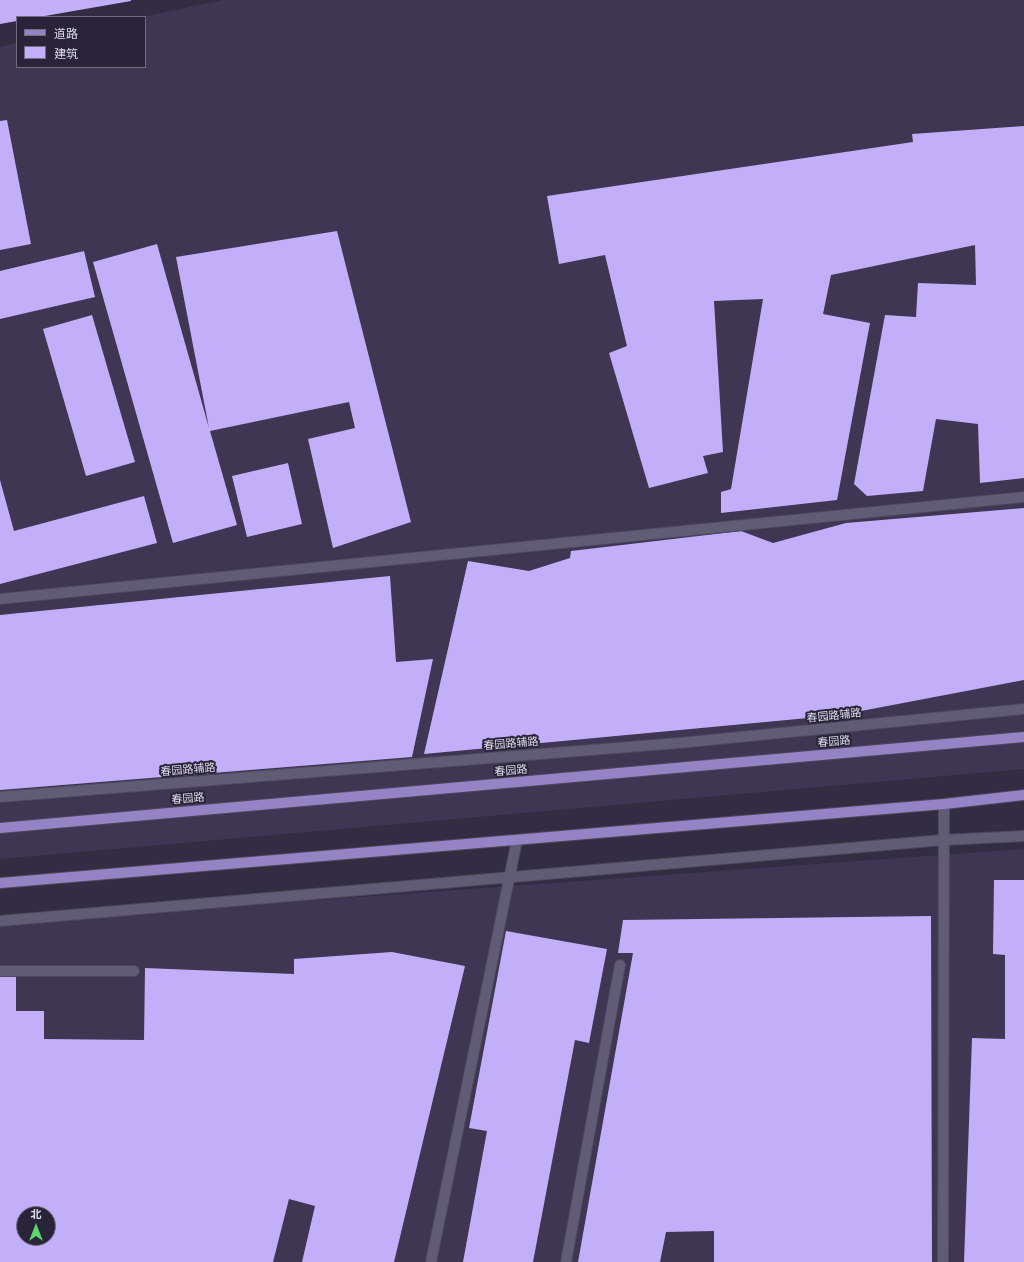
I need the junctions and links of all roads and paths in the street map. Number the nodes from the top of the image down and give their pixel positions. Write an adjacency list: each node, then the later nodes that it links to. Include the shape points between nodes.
1 (1024, 498): 2 (street)
2 (0, 599)
3 (1024, 709): 6 (street, 春园路辅路, via 679,743)
4 (1024, 737): 8 (main road, 春园路)
5 (1024, 795): 7 (main road)
6 (0, 797)
7 (944, 804): 10 (main road); 11 (street)
8 (0, 828)
9 (1024, 836): 11 (street)
10 (517, 840): 12 (street); 13 (main road)
11 (943, 840): 12 (street); 20 (street)
12 (509, 878): 14 (street); 18 (street)
13 (0, 883)
14 (0, 921)
15 (620, 965): 19 (street)
16 (0, 971): 17 (street)
17 (134, 971)
18 (431, 1262)
19 (566, 1262)
20 (943, 1262)

